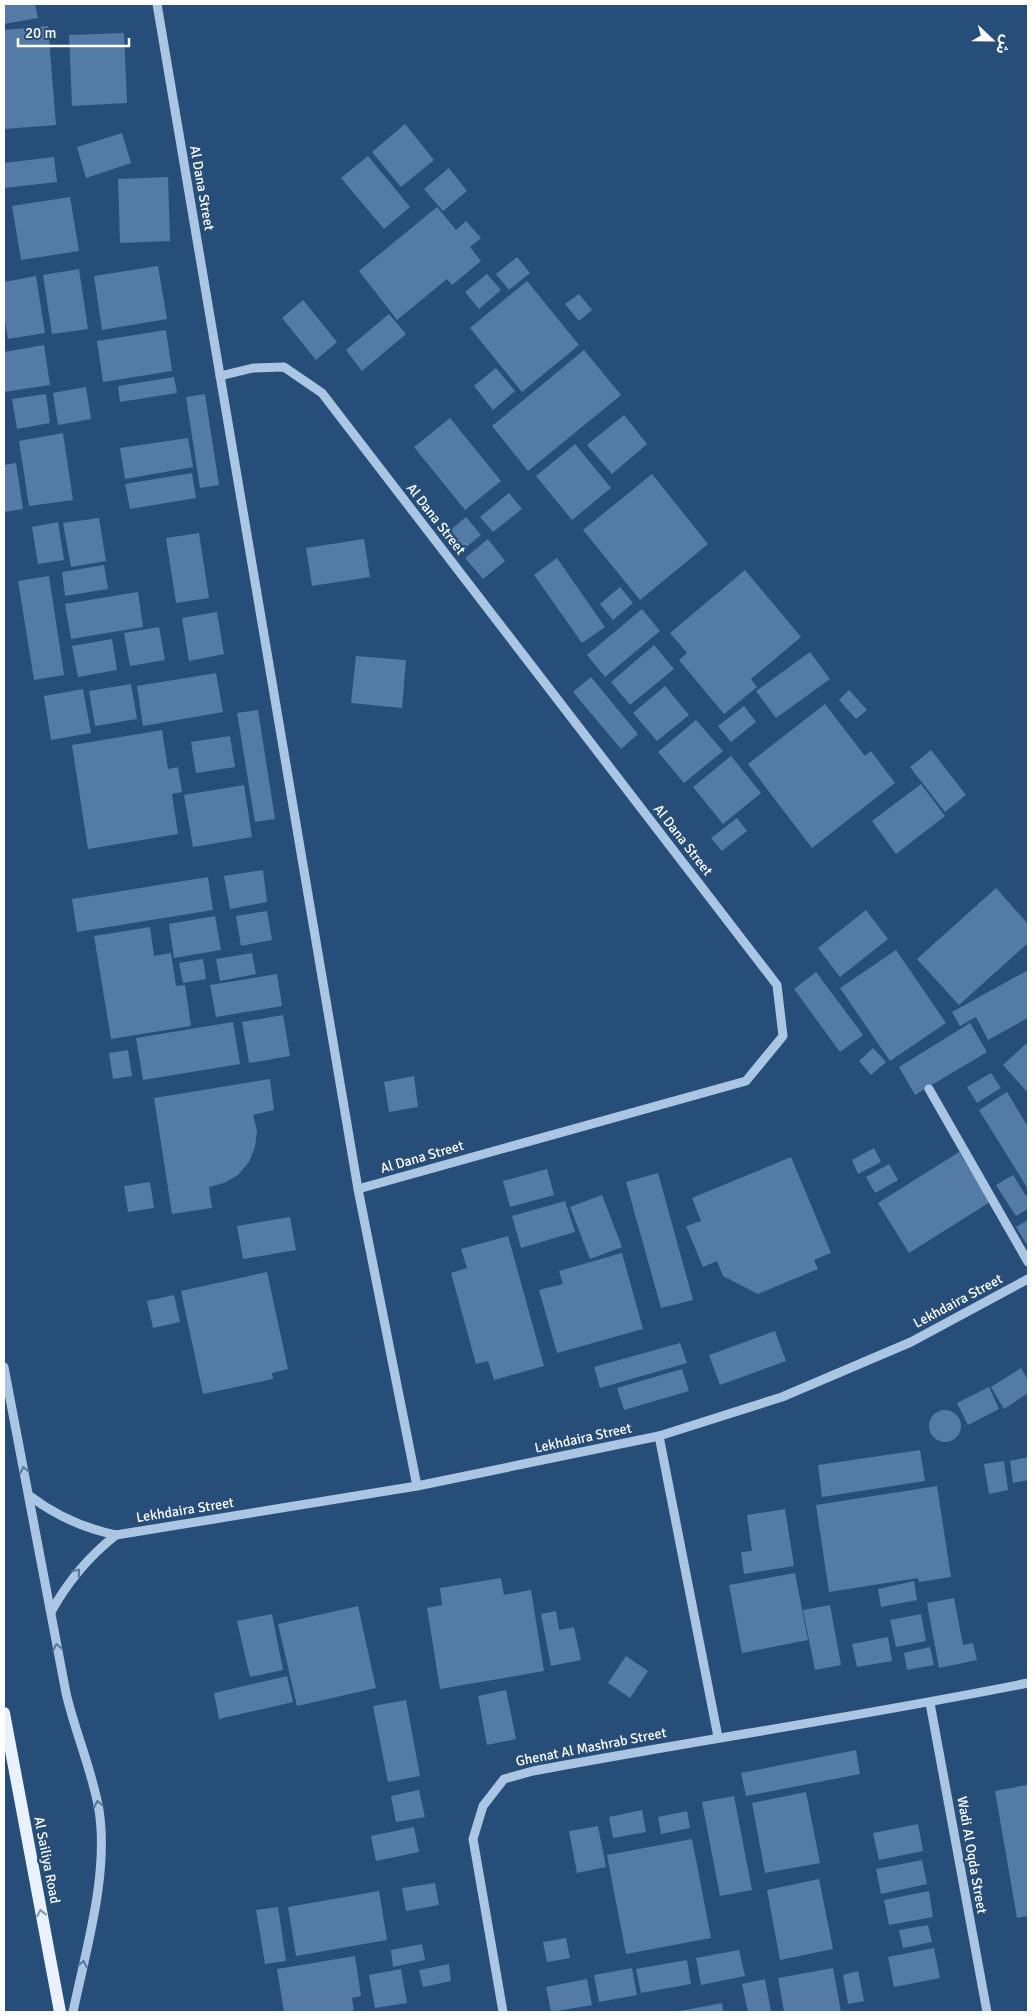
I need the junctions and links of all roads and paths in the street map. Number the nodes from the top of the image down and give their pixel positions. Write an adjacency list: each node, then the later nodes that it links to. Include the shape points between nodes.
1 (157, 4): 2 (street, Al Dana Street)
2 (220, 376): 4 (street, Al Dana Street); 4 (street, Al Dana Street, via 253,368 284,367 322,393 777,985 783,1036 746,1081)
3 (929, 1089): 5 (street)
4 (358, 1189): 9 (street, Al Dana Street)
5 (1028, 1262)
6 (1028, 1279): 8 (street, Lekhdaira Street, via 911,1342 782,1397)
7 (4, 1367): 10 (street, one-way to 7)
8 (658, 1436): 9 (street, Lekhdaira Street); 16 (street)
9 (417, 1486): 11 (street, Lekhdaira Street)
10 (30, 1496): 11 (street, Lekhdaira Street, via 70,1521); 12 (street)
11 (116, 1536): 12 (street, Lekhdaira Street, one-way to 11, via 78,1570 95,1551)
12 (51, 1612): 18 (street, one-way to 12, via 96,1900 102,1841 93,1781 73,1723)
13 (1028, 1683): 14 (street, Ghenat Al Mashrab Street)
14 (930, 1703): 16 (street, Ghenat Al Mashrab Street); 20 (street, Wadi Al Oqda Street)
15 (4, 1713): 17 (main road, Al Sailiya Road, one-way to 15)
16 (718, 1737): 19 (street, Ghenat Al Mashrab Street, via 533,1770 504,1779 483,1806 473,1839)
17 (60, 2012)
18 (73, 2012)
19 (503, 2012)
20 (988, 2012)

